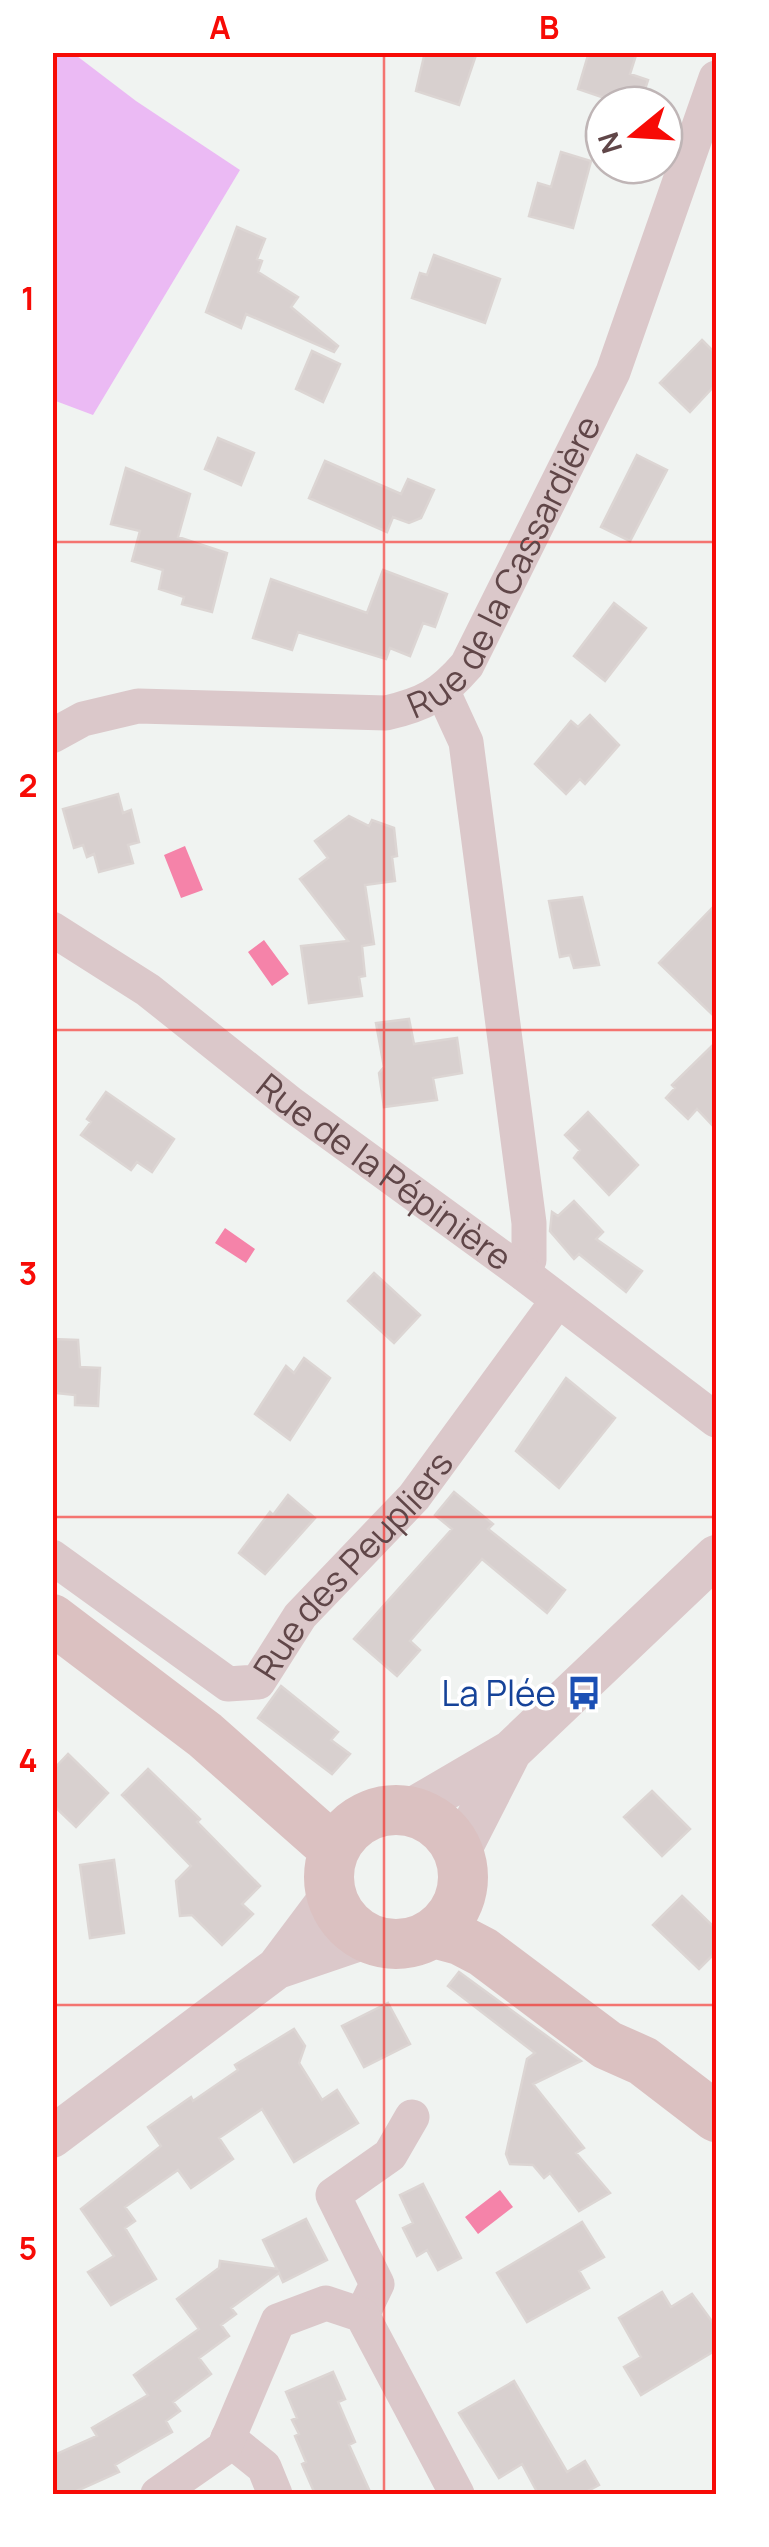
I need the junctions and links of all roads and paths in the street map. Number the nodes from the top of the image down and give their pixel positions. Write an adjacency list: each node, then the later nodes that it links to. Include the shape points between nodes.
1 (716, 78): 2 (street, Rue de la Cassardière, via 613,372 467,665)
2 (443, 692): 3 (street, Rue de la Cassardière, via 386,713 138,706 84,719); 5 (street, via 466,742 529,1223)
3 (52, 736)
4 (52, 929): 5 (street, Rue de la Pépinière, via 148,990)
5 (523, 1273): 6 (street, Rue de la Pépinière)
6 (558, 1300): 7 (street, Rue de la Pépinière); 9 (street, Rue des Peupliers, via 414,1497 300,1616 258,1682 228,1684)
7 (716, 1420)
8 (716, 1556): 11 (street)
9 (52, 1557)
10 (52, 1619): 13 (main road, via 243,1766)
11 (512, 1750): 12 (street); 14 (street)
12 (410, 1810): 13 (main road, via 368,1814); 14 (main road, via 448,1834)
13 (339, 1857): 16 (main road, via 345,1924); 17 (street)
14 (461, 1864): 15 (main road, via 456,1907); 18 (main road, via 504,1927 623,2031)
15 (434, 1933): 16 (main road, via 412,1943); 18 (main road, via 483,1952 607,2045)
16 (365, 1938): 17 (street)
17 (277, 1968): 21 (street)
18 (643, 2061): 20 (main road)
19 (412, 2117): 22 (street, via 390,2155 333,2196 377,2284)
20 (716, 2117)
21 (52, 2137)
22 (362, 2315): 23 (street, via 326,2303 278,2321); 26 (street)
23 (228, 2438): 24 (street, via 224,2448); 25 (street, via 264,2467)
24 (158, 2494)
25 (275, 2494)
26 (458, 2494)

